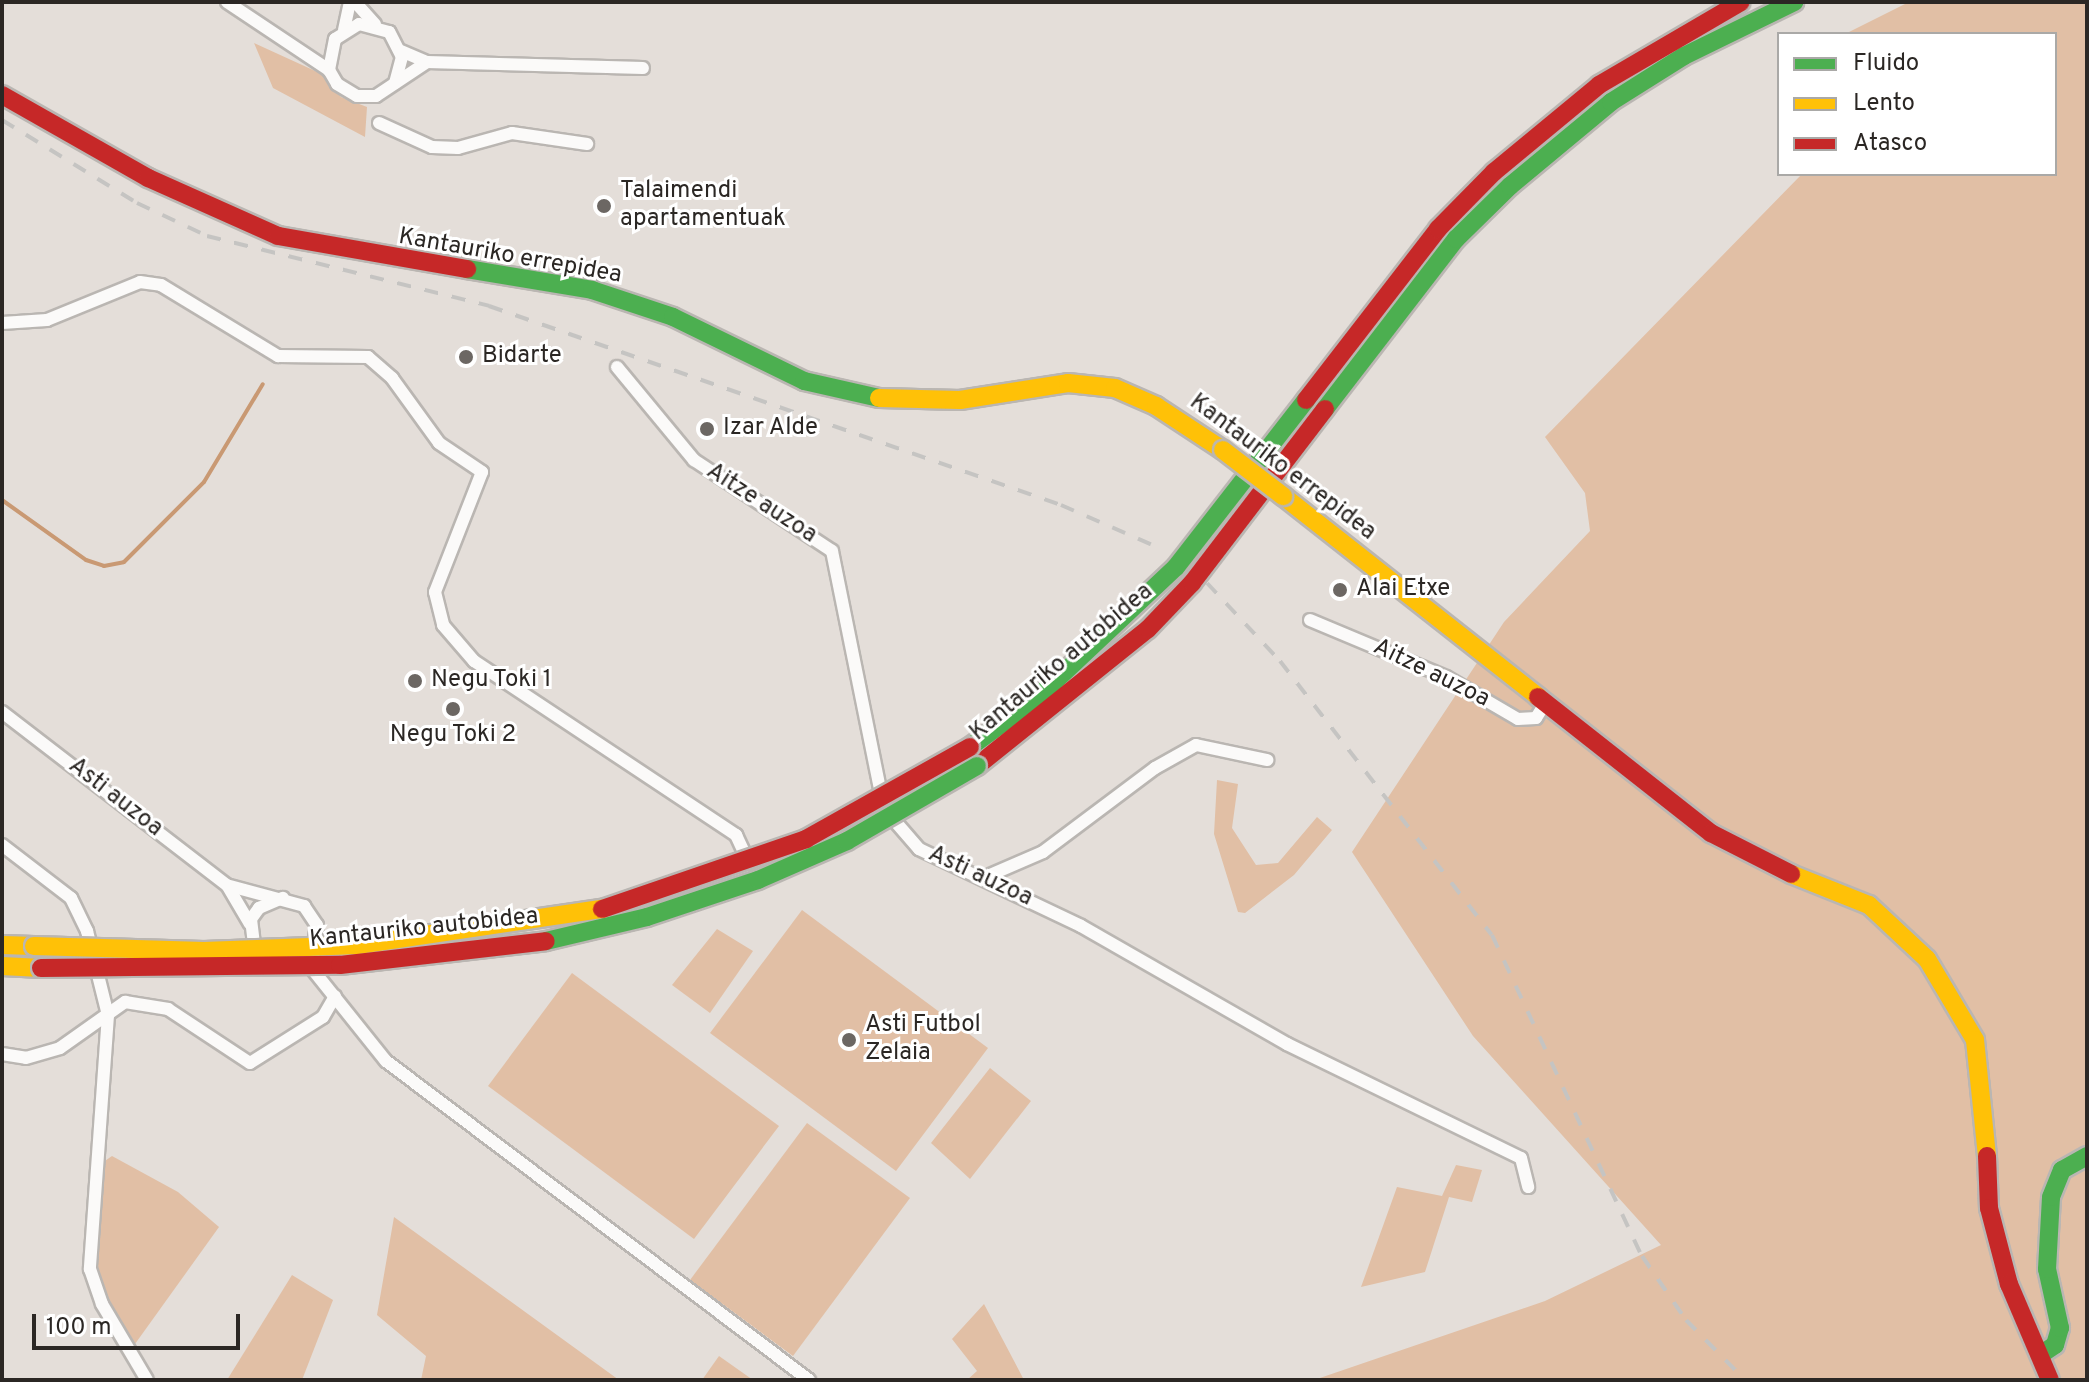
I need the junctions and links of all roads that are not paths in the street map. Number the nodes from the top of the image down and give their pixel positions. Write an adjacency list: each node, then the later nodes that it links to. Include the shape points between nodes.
1 (227, 2): 9 (street)
2 (353, 2): 5 (street); 6 (street)
3 (1741, 2): 31 (main road, Kantauriko autobidea, bridge, via 1599,85 1494,172 1438,229 1176,567 1038,697 970,747 806,839 619,906 357,945 204,951)
4 (1794, 2): 36 (main road, Kantauriko autobidea, bridge, via 1684,56 1611,102 1510,186 1456,239 1192,583 1148,629 977,766 847,841 647,917 438,957 158,970 125,979)
5 (375, 24): 6 (street); 8 (street)
6 (344, 30): 7 (street)
7 (332, 44): 9 (street); 12 (street)
8 (401, 51): 10 (street); 13 (street)
9 (309, 53): 12 (street)
10 (427, 62): 11 (street); 13 (street)
11 (643, 68)
12 (329, 70): 13 (street, via 342,90 357,96 376,96)
13 (395, 83)
14 (2, 95): 20 (main road, Kantauriko errepidea, bridge, via 160,184 278,236 592,290 673,317 804,381 861,398 960,400 1068,383 1115,388 1167,412 1223,450)
15 (379, 123): 16 (street, via 432,147 458,148 512,133)
16 (587, 144)
17 (2, 323): 25 (street, via 47,320 140,282 161,285 278,356 368,357 392,378 439,443 482,472 435,592 443,625 474,661 736,835)
18 (617, 367): 23 (street, Aitze auzoa, via 694,460 832,551)
19 (1310, 620): 20 (street, Aitze auzoa, via 1446,677 1518,719 1536,718)
20 (1544, 705): 44 (main road, Kantauriko errepidea, via 1711,833 1759,861 1869,905 1927,959 1975,1040 1985,1092 1989,1208 2009,1284)
21 (2, 712): 27 (street, Asti auzoa)
22 (1267, 760): 26 (street, via 1196,745 1155,768 1043,852)
23 (883, 807): 25 (street); 26 (street, Asti auzoa, via 919,849)
24 (2, 845): 40 (street, via 71,898 82,915)
25 (752, 870): 33 (street, via 546,930 423,947)
26 (983, 878): 43 (street, Asti auzoa, via 1081,926 1287,1044 1521,1158)
27 (227, 885): 28 (street, Asti auzoa); 29 (street, Asti auzoa)
28 (283, 898): 29 (street, via 259,908); 30 (street, via 304,906)
29 (250, 924): 34 (street, via 250,945 268,964 280,967)
30 (317, 925): 32 (street); 33 (street)
31 (2, 945)
32 (314, 948): 33 (street); 34 (street)
33 (342, 950): 37 (street)
34 (305, 959): 37 (street)
35 (2, 966): 36 (main road)
36 (41, 974): 38 (main road)
37 (324, 980): 39 (street)
38 (2, 981)
39 (335, 996): 40 (street, via 321,1018 250,1063 168,1009 125,1002); 46 (street, via 386,1061 443,1108)
40 (108, 1015): 41 (street, via 60,1048 26,1058); 45 (street, via 90,1269 102,1304)
41 (2, 1054)
42 (2087, 1156): 44 (main road, via 2062,1170 2051,1197 2047,1269 2060,1328 2055,1345)
43 (1528, 1187)
44 (2040, 1355): 47 (main road, Kantauriko errepidea)
45 (147, 1380)
46 (809, 1380)
47 (2050, 1380)

